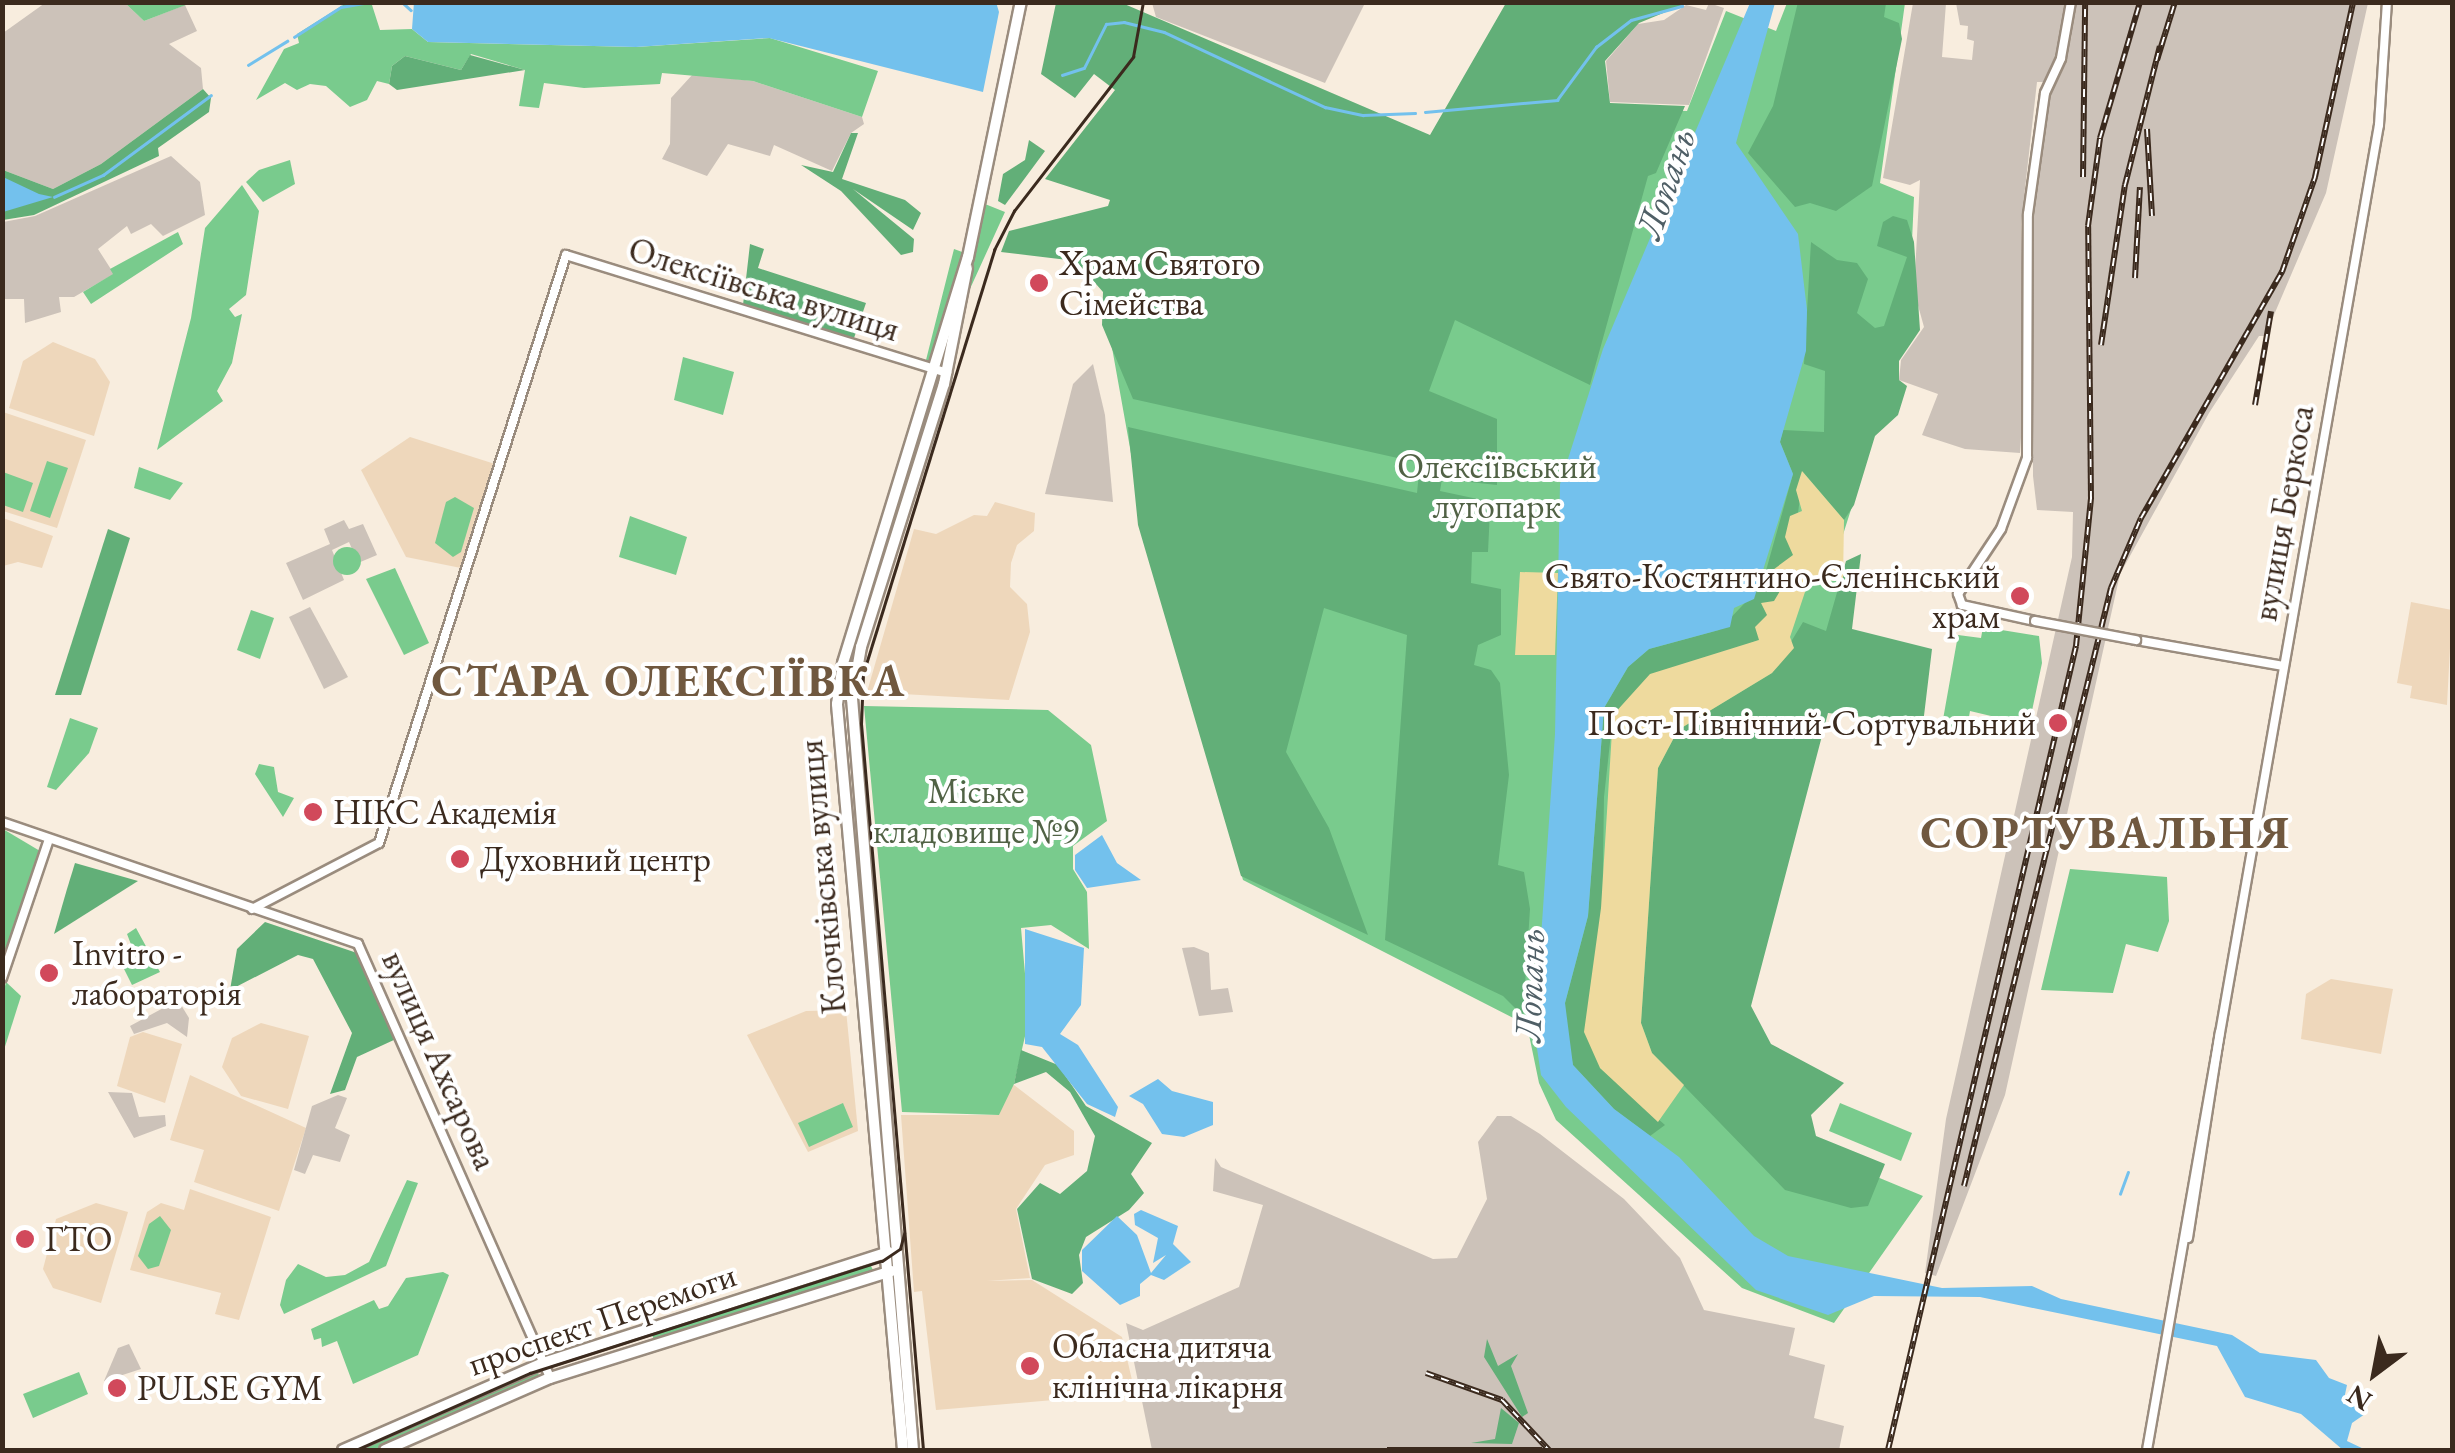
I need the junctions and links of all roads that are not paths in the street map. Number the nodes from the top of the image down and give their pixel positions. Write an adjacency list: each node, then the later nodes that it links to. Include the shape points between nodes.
1 (1021, 2): 4 (main road, Клочківська вулиця)
2 (2071, 2): 7 (street, bridge, via 2061,58 2044,93 2028,214 2028,458 2001,529 1958,594 1962,605)
3 (2387, 2): 7 (street, вулиця Беркоса, via 2379,125)
4 (968, 257): 5 (main road, Клочківська вулиця); 6 (main road, Клочківська вулиця)
5 (934, 370): 6 (street, Олексіївська вулиця); 10 (street, Олексіївська вулиця, via 566,255 379,843); 12 (main road, Клочківська вулиця, via 843,663 837,704)
6 (947, 373): 12 (main road, Клочківська вулиця, via 861,647 852,699)
7 (2284, 666): 20 (street, вулиця Беркоса)
8 (2, 822): 9 (street, вулиця Ахсарова)
9 (48, 842): 10 (street, вулиця Ахсарова); 11 (street)
10 (252, 909): 14 (street, вулиця Ахсарова, via 351,940 365,951)
11 (2, 978)
12 (890, 1252): 13 (main road, Клочківська вулиця); 14 (main road, проспект Перемоги)
13 (892, 1271): 15 (main road, проспект Перемоги); 18 (main road, Клочківська вулиця); 19 (main road, Клочківська вулиця)
14 (543, 1363): 15 (street, вулиця Ахсарова); 16 (main road, проспект Перемоги)
15 (550, 1378): 17 (main road, проспект Перемоги)
16 (343, 1450)
17 (385, 1450)
18 (902, 1450)
19 (913, 1450)
20 (2146, 1450)

